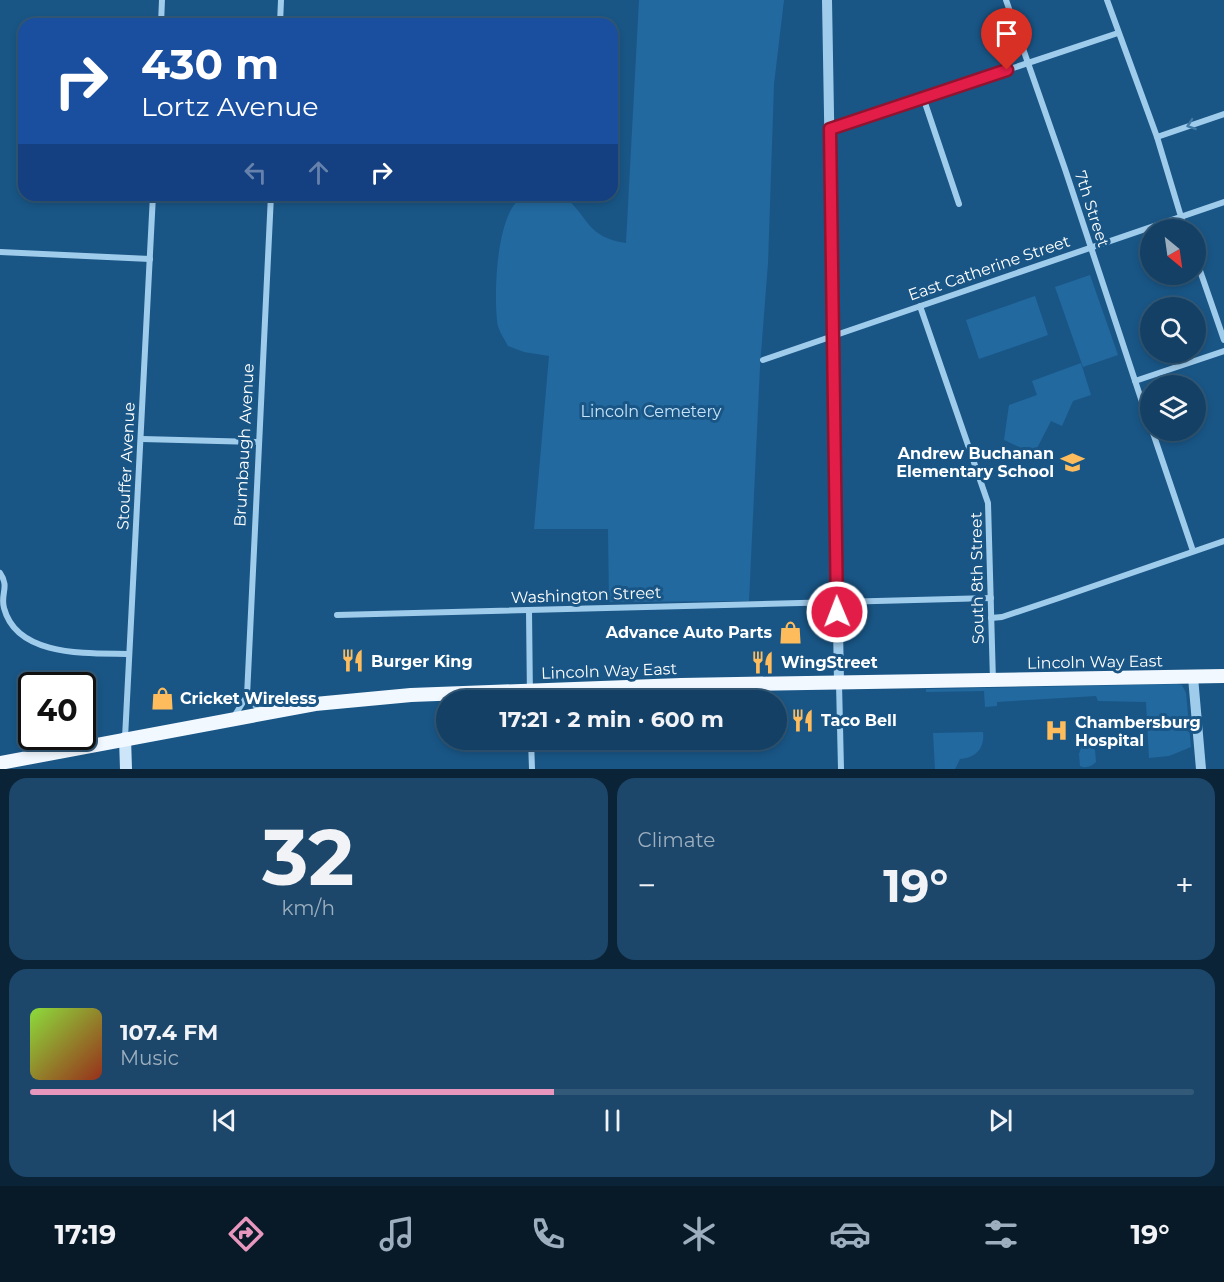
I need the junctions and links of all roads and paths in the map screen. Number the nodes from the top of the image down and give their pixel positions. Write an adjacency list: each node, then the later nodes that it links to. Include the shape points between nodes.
1 (162, 0): 6 (street)
2 (281, 0): 7 (street)
3 (827, 0): 12 (street)
4 (1006, 0): 9 (street, 7th Street)
5 (1107, 0): 8 (street)
6 (161, 18)
7 (280, 18)
8 (1118, 33): 9 (street); 13 (street)
9 (1028, 63): 10 (street); 20 (street, 7th Street)
10 (924, 97): 12 (street); 17 (street)
11 (1224, 114): 13 (street, one-way to 13)
12 (830, 129): 25 (street)
13 (1157, 137): 18 (street)
14 (153, 201): 22 (street, Stouffer Avenue)
15 (271, 201): 33 (street, Brumbaugh Avenue)
16 (1224, 202): 18 (street, East Catherine Street)
17 (959, 204)
18 (1181, 216): 19 (street); 20 (street, East Catherine Street)
19 (1182, 219)
20 (1090, 248): 24 (street, East Catherine Street); 29 (street, 7th Street)
21 (0, 252): 22 (street)
22 (150, 259): 31 (street, Stouffer Avenue)
23 (1205, 285): 26 (street)
24 (920, 306): 25 (street, East Catherine Street); 37 (street, South 8th Street, via 988,503)
25 (832, 336): 28 (street, East Catherine Street); 38 (street)
26 (1224, 340)
27 (1224, 351): 29 (street)
28 (763, 360)
29 (1135, 381): 30 (street, 7th Street)
30 (1140, 396)
31 (142, 439): 33 (street); 42 (street, Stouffer Avenue)
32 (1156, 441): 35 (street)
33 (258, 442): 49 (street, Brumbaugh Avenue)
34 (1224, 541): 35 (street)
35 (1193, 551): 41 (street)
36 (0, 573): 42 (street, via 5,580 4,607 10,621 36,643 69,652)
37 (991, 598): 38 (street, Washington Street); 41 (street, South 8th Street)
38 (837, 600): 39 (street, Washington Street); 46 (street)
39 (529, 610): 40 (street, Washington Street); 47 (street)
40 (337, 615)
41 (991, 618): 45 (street, South 8th Street)
42 (129, 654): 53 (street, Stouffer Avenue)
43 (1224, 676): 44 (highway, Lincoln Way East)
44 (1193, 677): 45 (highway, Lincoln Way East); 59 (street)
45 (993, 681): 46 (highway, Lincoln Way East)
46 (839, 683): 48 (highway, Lincoln Way East); 58 (street)
47 (530, 690)
48 (610, 690)
49 (247, 696): 51 (street); 52 (street)
50 (436, 697): 51 (highway, Lincoln Way East, via 375,698)
51 (262, 713): 52 (highway, Lincoln Way East)
52 (232, 719): 53 (highway, Lincoln Way East)
53 (125, 738): 55 (highway, Lincoln Way East); 56 (main road)
54 (531, 750): 57 (street)
55 (0, 763)
56 (126, 769)
57 (532, 769)
58 (841, 769)
59 (1201, 769)

